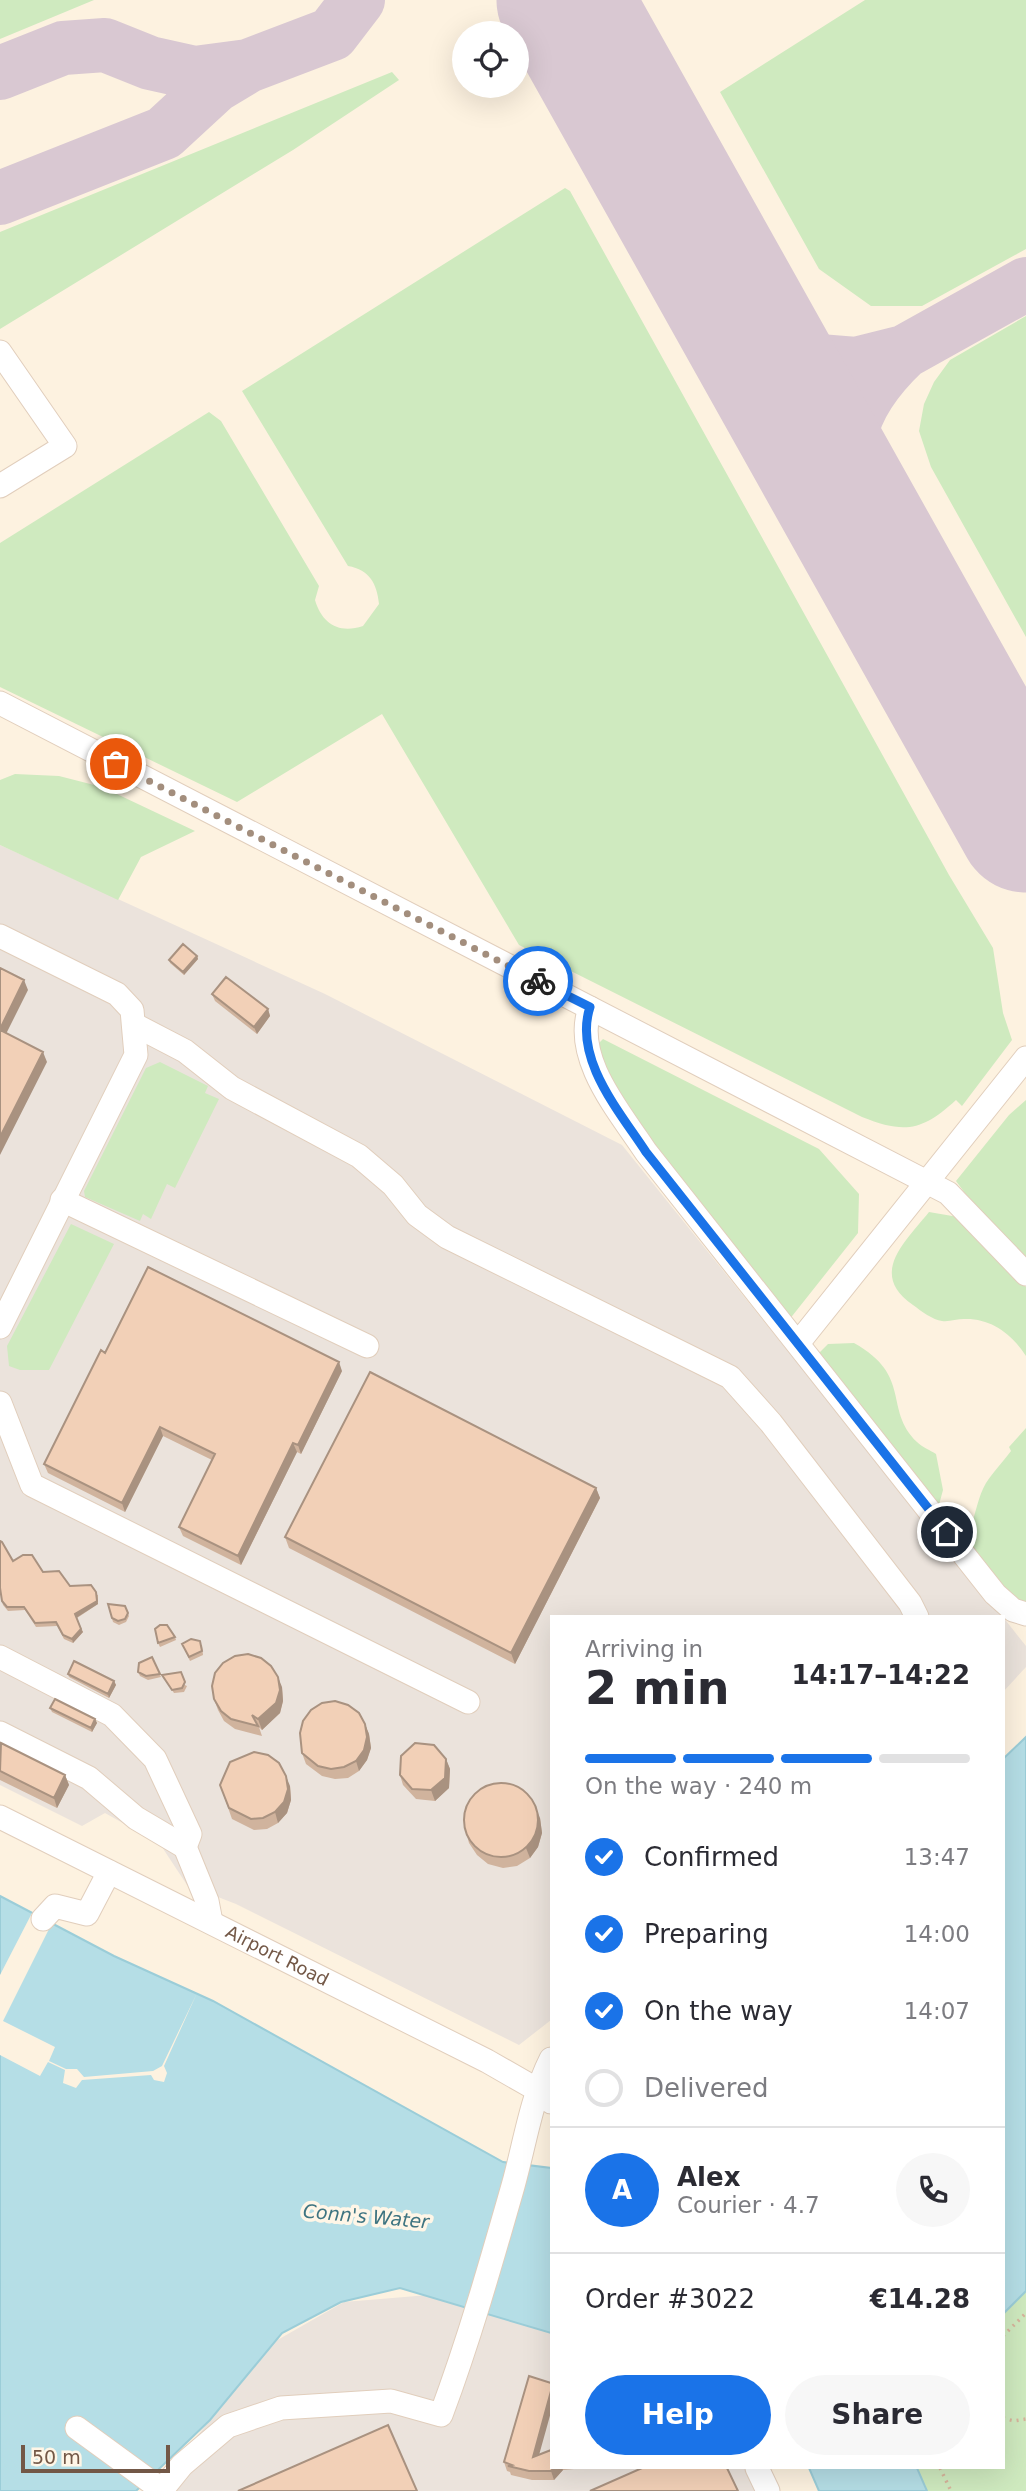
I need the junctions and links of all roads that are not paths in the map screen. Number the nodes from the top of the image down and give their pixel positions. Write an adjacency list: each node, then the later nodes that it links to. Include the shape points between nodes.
1 (0, 352): 2 (street, via 65,446)
2 (0, 486)
3 (0, 703): 5 (street)
4 (0, 936): 6 (street, via 117,993 132,1010)
5 (590, 1007): 8 (street); 12 (street, via 585,1031 607,1094 646,1152)
6 (135, 1025): 9 (street, via 136,1055); 16 (street, via 185,1051 232,1088 359,1156 393,1185 417,1215 447,1237 730,1377 771,1423)
7 (1026, 1058): 8 (street)
8 (926, 1182): 10 (street, via 948,1193); 12 (street)
9 (62, 1200): 11 (street); 13 (street)
10 (1026, 1275)
11 (0, 1327)
12 (799, 1342): 15 (street, via 995,1594)
13 (367, 1346)
14 (0, 1403): 18 (street, via 32,1485)
15 (1026, 1614)
16 (916, 1615)
17 (0, 1657): 21 (street, via 112,1715 155,1759 190,1834)
18 (468, 1702)
19 (0, 1733): 21 (street, via 89,1778 136,1818)
20 (0, 1817): 22 (street, Airport Road)
21 (186, 1847): 24 (street)
22 (109, 1872): 23 (street, via 87,1914 55,1906); 24 (street, Airport Road)
23 (43, 1919)
24 (211, 1922): 26 (street, Airport Road, via 487,2061)
25 (550, 2064): 26 (street)
26 (544, 2095): 29 (street, via 524,2143 472,2329 441,2415 391,2401 281,2408 228,2426 182,2465)
27 (77, 2428): 29 (street)
28 (757, 2469): 30 (street)
29 (161, 2491)
30 (768, 2491)

